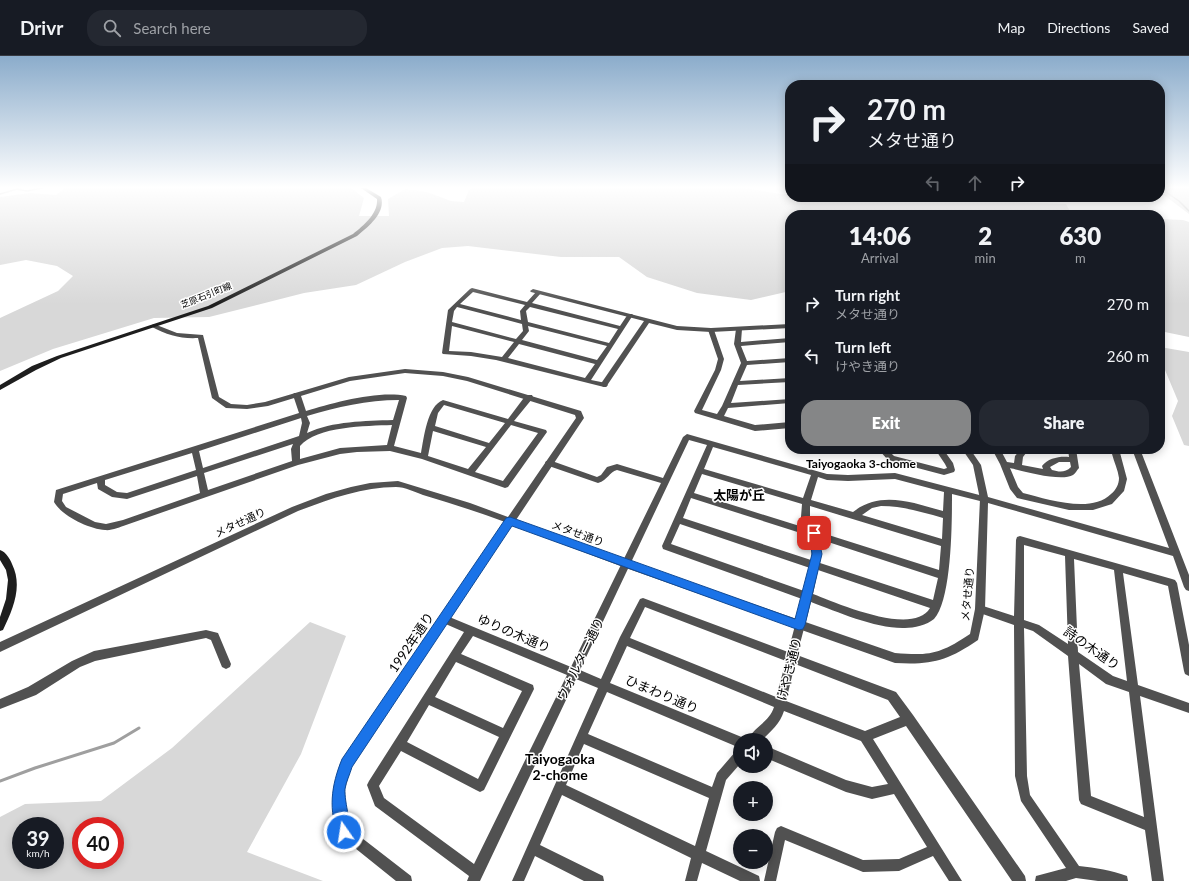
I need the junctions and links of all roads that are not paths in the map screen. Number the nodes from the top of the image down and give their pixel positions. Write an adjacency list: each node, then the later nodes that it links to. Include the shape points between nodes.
1 (365, 226): 8 (main road, 芝原石引町線, via 355,235 236,296)
2 (456, 305): 3 (street, via 472,290); 6 (street, via 451,310); 7 (street)
3 (527, 305): 4 (street, via 535,292); 7 (street, via 523,311); 10 (street)
4 (630, 315): 5 (street); 10 (street)
5 (648, 320): 12 (street, via 677,328); 22 (street, via 604,385)
6 (449, 323): 14 (street); 17 (street, via 445,353 478,354)
7 (525, 323): 14 (street, via 526,331); 16 (street)
8 (154, 326): 24 (main road, 芝原石引町線, via 59,357); 25 (street, via 181,337 201,336 216,398 229,406 247,407)
9 (785, 326): 11 (street)
10 (622, 328): 16 (street)
11 (738, 329): 12 (street); 15 (street)
12 (711, 330): 30 (street, via 720,359 718,370 698,411)
13 (785, 340): 15 (street)
14 (518, 341): 17 (street); 19 (street)
15 (737, 344): 20 (street)
16 (610, 345): 19 (street)
17 (504, 359): 22 (street)
18 (785, 360): 20 (street)
19 (599, 363): 22 (street)
20 (744, 363): 23 (street)
21 (785, 380): 23 (street)
22 (587, 381)
23 (736, 383): 28 (street)
24 (0, 388)
25 (297, 395): 26 (street, via 349,379 406,371 455,376); 29 (street)
26 (529, 397): 32 (street); 51 (street, 1992年通り, via 578,413 580,418)
27 (785, 401): 28 (street)
28 (726, 406): 30 (street)
29 (304, 415): 31 (street, via 355,400 403,398); 35 (street, via 306,422); 39 (street)
30 (719, 418): 33 (street, via 755,428)
31 (396, 422): 35 (street, via 343,426); 38 (street)
32 (510, 422): 34 (street, via 443,402 434,412); 37 (street); 57 (street, via 543,432 505,485)
33 (785, 426)
34 (431, 428): 37 (street); 48 (street)
35 (302, 438): 50 (street, via 296,444); 56 (street)
36 (711, 444): 55 (street); 59 (street); 62 (street, ウォルター通り, via 687,437)
37 (491, 446): 57 (street)
38 (390, 448): 48 (street); 50 (street, via 340,451)
39 (195, 449): 56 (street); 60 (street)
40 (887, 454): 52 (street, via 891,458)
41 (943, 454): 52 (street, via 951,470 944,472)
42 (969, 454): 66 (street, メタせ通り, via 977,465)
43 (999, 454): 53 (street)
44 (1021, 454): 54 (street)
45 (1072, 454): 49 (street)
46 (1116, 454): 53 (street, via 1123,479 1120,491 1108,502 1093,507 1069,507 1020,496 1014,489)
47 (1138, 454): 74 (street)
48 (424, 457): 57 (street)
49 (1073, 460): 58 (street, via 1075,468 1070,473); 58 (street, via 1053,460 1046,466)
50 (296, 463): 64 (street)
51 (549, 463): 62 (street, via 598,480 616,467); 71 (street, 1992年通り)
52 (911, 464): 61 (street)
53 (1004, 464): 54 (street)
54 (1018, 466): 58 (street)
55 (699, 470): 65 (street); 67 (street)
56 (200, 471): 60 (street, via 127,496 115,495 100,487); 64 (street)
57 (470, 473)
58 (1049, 473)
59 (815, 474): 61 (street, via 827,477 895,476); 67 (street, けやき通り)
60 (100, 479): 64 (street, via 59,492 58,502 62,509 93,525 106,527)
61 (910, 479): 63 (street)
62 (666, 482): 77 (street, ウォルター通り)
63 (948, 490): 66 (street); 69 (street)
64 (205, 494)
65 (688, 494): 70 (street); 72 (street)
66 (984, 499): 74 (street); 84 (street, メタせ通り)
67 (807, 501): 68 (street); 72 (street, けやき通り, via 807,522)
68 (855, 516): 69 (street, via 871,505 887,503); 73 (street)
69 (948, 516): 73 (street)
70 (678, 520): 78 (street); 82 (street, via 666,546)
71 (510, 521): 77 (street, メタせ通り); 85 (street, 1992年通り); 91 (street, メタせ通り, via 398,484 350,490 295,509)
72 (814, 534): 78 (street, けやき通り, via 817,554); 80 (street)
73 (945, 543): 80 (street)
74 (1175, 552): 81 (street)
75 (1068, 553): 79 (street); 86 (street, via 1020,540); 92 (street)
76 (0, 554): 88 (main road, via 11,567 14,584 8,610)
77 (626, 564): 87 (street, メタせ通り); 97 (street, ウォルター通り)
78 (815, 566): 82 (street, けやき通り); 83 (street)
79 (1118, 567): 96 (street, via 1172,583); 99 (street)
80 (942, 575): 83 (street)
81 (1189, 587)
82 (806, 596): 83 (street, via 840,608 903,624 915,623 931,615); 87 (street, けやき通り)
83 (937, 606)
84 (980, 609): 86 (street, 詩の木通り); 87 (street, メタせ通り, via 974,637 940,657 921,660 895,658)
85 (444, 619): 89 (street, ゆりの木通り); 122 (street, 1992年通り, via 346,764 338,789 344,832)
86 (1019, 621): 92 (street, 詩の木通り, via 1045,633); 120 (street, via 1021,776 1025,797)
87 (799, 625): 94 (street, けやき通り)
88 (0, 627)
89 (471, 630): 93 (street); 97 (street, ゆりの木通り)
90 (624, 640): 94 (street, via 643,602); 98 (street); 102 (street)
91 (0, 647)
92 (1073, 653): 99 (street, 詩の木通り, via 1110,680); 116 (street, via 1085,800)
93 (454, 656): 100 (street); 106 (street, via 529,689)
94 (791, 659): 102 (street, けやき通り); 104 (street, via 892,696)
95 (226, 664): 101 (street, via 214,636 206,634 94,656 32,691)
96 (1189, 671)
97 (574, 673): 98 (street, ひまわり通り); 121 (street, ウォルター通り)
98 (604, 685): 107 (street); 109 (street, ひまわり通り)
99 (1132, 689): 103 (street, 詩の木通り); 116 (street)
100 (427, 699): 106 (street); 110 (street)
101 (0, 704)
102 (780, 704): 105 (street, けやき通り, via 772,723); 108 (street)
103 (1189, 708)
104 (909, 719): 108 (street); 129 (street)
105 (761, 733)
106 (506, 735): 110 (street, via 480,786)
107 (582, 737): 113 (street); 115 (street)
108 (866, 737): 114 (street)
109 (733, 739)
110 (399, 744): 121 (street, via 373,785 379,802)
111 (773, 755): 114 (street, via 846,786 872,793)
112 (733, 764): 115 (street, via 722,777)
113 (559, 788): 117 (street); 119 (street)
114 (897, 788): 118 (street)
115 (716, 795): 119 (street)
116 (1151, 826): 132 (street)
117 (532, 848): 123 (street); 124 (street)
118 (936, 849): 127 (street, via 899,865 863,866 781,832); 128 (street)
119 (699, 855): 125 (street); 126 (street)
120 (1076, 872): 130 (street); 131 (street)
121 (475, 877)
122 (406, 881)
123 (518, 881)
124 (598, 881)
125 (691, 881)
126 (754, 881)
127 (770, 881)
128 (956, 881)
129 (1020, 881)
130 (1041, 881)
131 (1122, 881)
132 (1158, 881)

